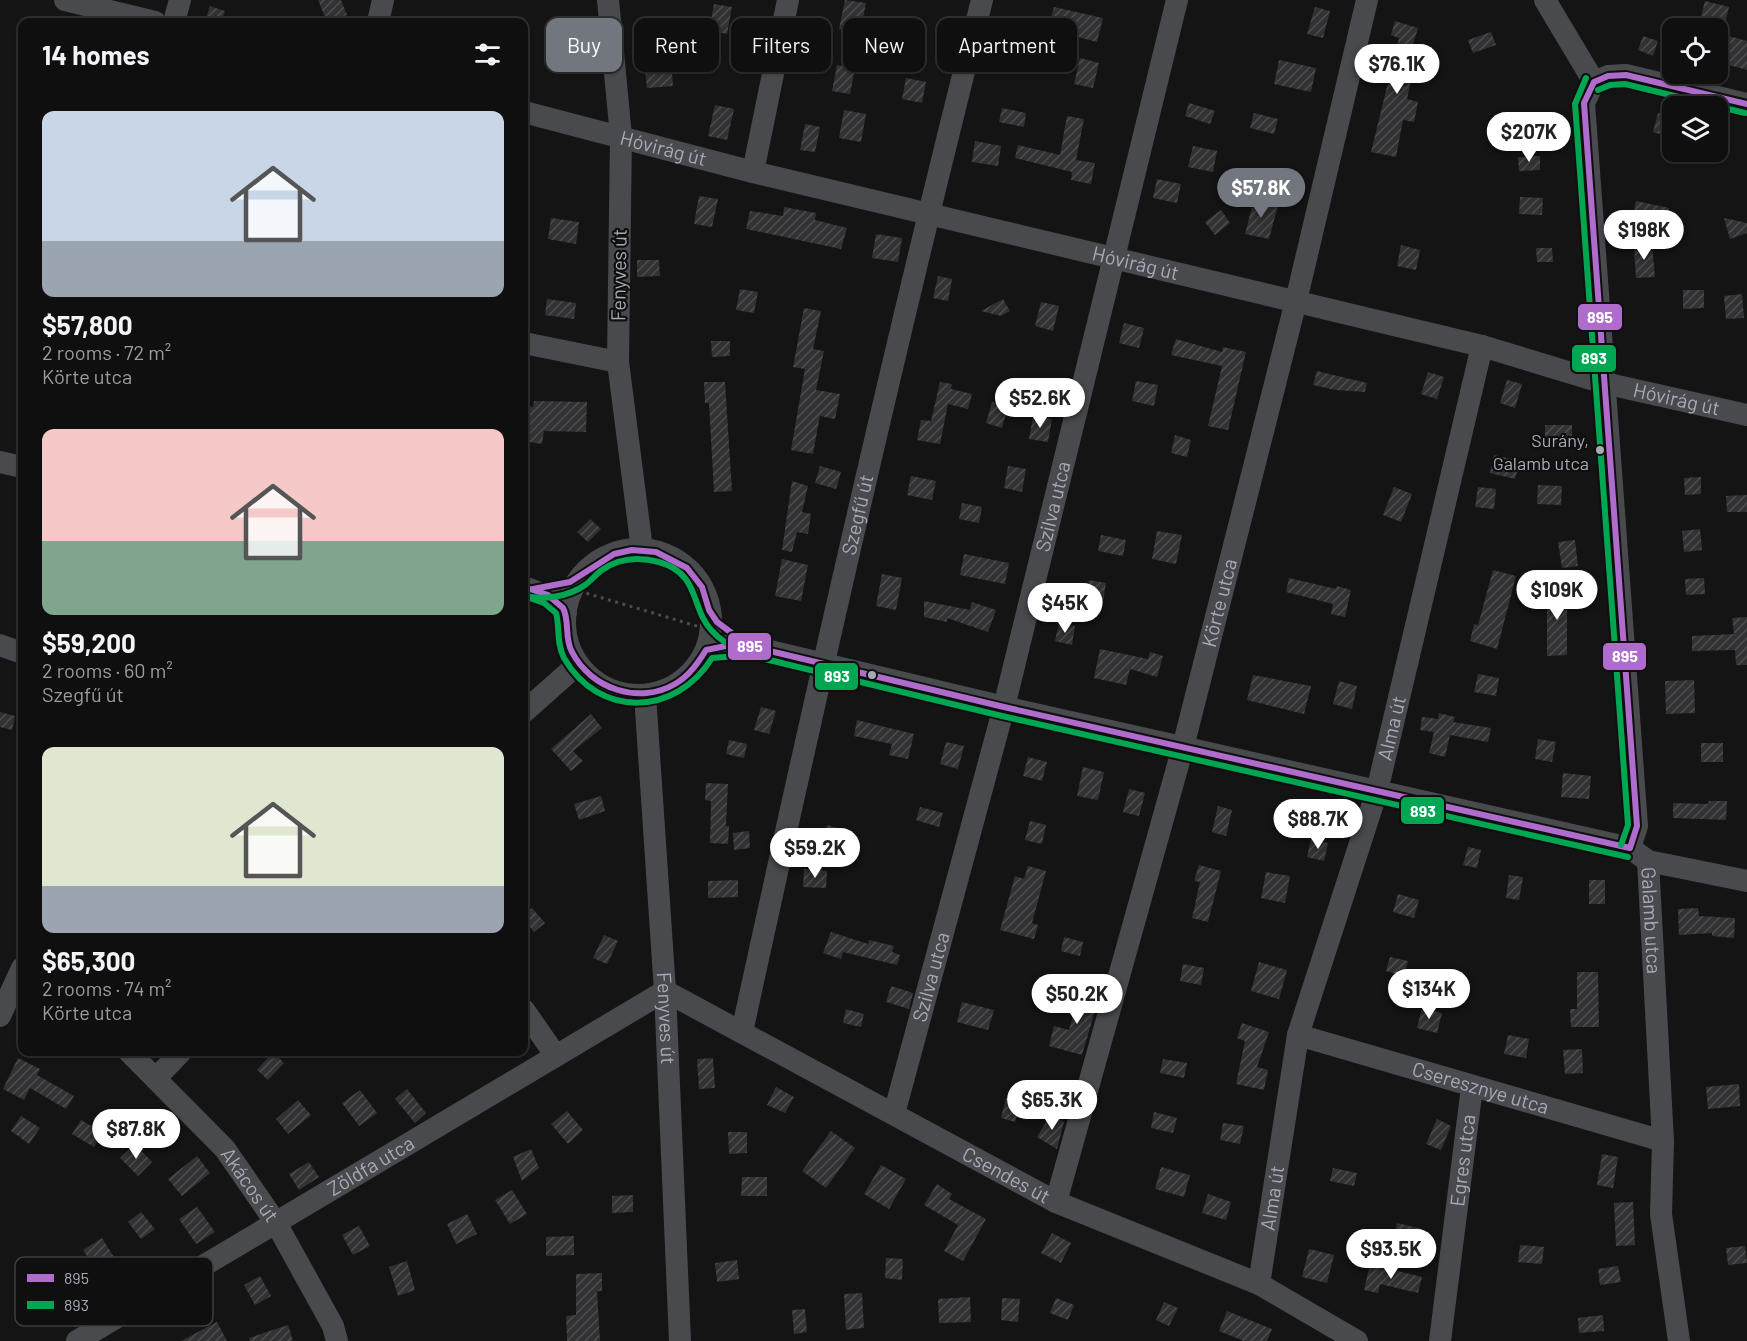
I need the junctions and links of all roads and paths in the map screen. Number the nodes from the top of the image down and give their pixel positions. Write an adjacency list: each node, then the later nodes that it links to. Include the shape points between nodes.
1 (65, 0): 10 (street)
2 (180, 0): 11 (street)
3 (383, 0): 12 (street)
4 (608, 0): 16 (street, Fenyves út)
5 (788, 0): 17 (street)
6 (982, 0): 18 (street, Szegfű út)
7 (1177, 0): 19 (street, Szilva utca)
8 (1367, 0): 20 (street, Körte utca)
9 (1545, 0): 13 (street)
10 (139, 18)
11 (175, 18)
12 (379, 18)
13 (1594, 82): 14 (street, via 1626,75); 24 (street, Galamb utca, via 1584,103)
14 (1747, 104)
15 (528, 113): 16 (street, Hóvirág út)
16 (621, 136): 17 (street, Hóvirág út); 23 (street, Fenyves út)
17 (753, 172): 18 (street, Hóvirág út)
18 (928, 213): 19 (street, Hóvirág út); 37 (street, Szegfű út)
19 (1116, 256): 20 (street, Hóvirág út); 39 (street, Szilva utca)
20 (1296, 302): 22 (street, Hóvirág út); 41 (street, Körte utca)
21 (528, 344): 23 (street)
22 (1482, 346): 24 (street, Hóvirág út); 42 (street, Alma út)
23 (618, 362): 28 (street, Fenyves út)
24 (1604, 383): 25 (street, Hóvirág út); 43 (street, Galamb utca)
25 (1747, 415)
26 (0, 462): 27 (street)
27 (18, 467)
28 (642, 549): 29 (street, via 601,559); 32 (street, via 662,553 687,567 703,588)
29 (571, 584): 30 (street); 31 (street); 32 (path)
30 (528, 588): 31 (street, via 555,599)
31 (566, 612): 36 (street, via 567,638)
32 (709, 632): 34 (street, via 724,630); 34 (street, via 726,646); 38 (street, via 691,673 669,688)
33 (0, 645): 35 (street)
34 (749, 646): 37 (street)
35 (18, 652)
36 (578, 664): 38 (street, via 600,684 623,693); 40 (street)
37 (822, 664): 39 (street); 49 (street, Szegfű út)
38 (645, 695): 46 (street, Fenyves út)
39 (1004, 707): 41 (street); 56 (street, Szilva utca)
40 (528, 708)
41 (1183, 747): 42 (street); 58 (street, Körte utca)
42 (1377, 791): 43 (street); 50 (street, Alma út)
43 (1639, 855): 44 (street); 57 (street, Galamb utca)
44 (1747, 881)
45 (15, 979): 47 (street)
46 (665, 991): 49 (street, Csendes út); 53 (street, Zöldfa utca); 65 (street, Fenyves út)
47 (0, 1016)
48 (528, 1016): 53 (street)
49 (742, 1032): 56 (street, Csendes út)
50 (1298, 1035): 55 (street, Cseresznye utca); 61 (street, Alma út)
51 (133, 1056): 54 (street, Akácos út)
52 (177, 1056): 54 (street)
53 (556, 1056): 59 (street, Zöldfa utca)
54 (157, 1077): 59 (street, Akácos út, via 225,1149)
55 (1472, 1087): 57 (street, Cseresznye utca); 67 (street, Egres utca)
56 (894, 1114): 58 (street, Csendes út)
57 (1663, 1141): 68 (street, Galamb utca, via 1661,1214)
58 (1056, 1202): 61 (street, Csendes út)
59 (276, 1223): 60 (street, Zöldfa utca); 64 (street, Akácos út, via 333,1326)
60 (213, 1260)
61 (1259, 1284): 66 (street, Csendes út)
62 (102, 1326): 63 (street, Zöldfa utca)
63 (77, 1341)
64 (337, 1341)
65 (680, 1341)
66 (1357, 1341)
67 (1440, 1341)
68 (1679, 1341)

